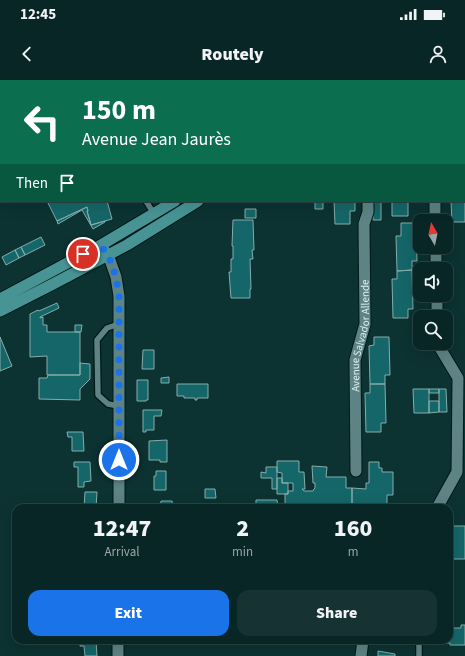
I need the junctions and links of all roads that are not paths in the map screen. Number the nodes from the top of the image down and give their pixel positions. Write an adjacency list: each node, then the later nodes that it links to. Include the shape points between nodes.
1 (147, 202): 6 (lane)
2 (173, 202): 6 (main road)
3 (196, 202): 9 (main road)
4 (368, 202): 15 (street, Avenue Salvador Allende, via 364,224 365,324 355,360)
5 (435, 202): 7 (street)
6 (154, 214): 8 (main road)
7 (435, 214)
8 (101, 245): 9 (street); 10 (main road)
9 (107, 255): 11 (main road); 12 (street, via 116,277)
10 (0, 299)
11 (0, 312)
12 (119, 324): 14 (street); 14 (lane, via 107,328 97,340 98,395 108,404)
13 (441, 350): 17 (street, via 458,378 457,472)
14 (119, 406): 16 (street)
15 (356, 471)
16 (119, 504)
17 (439, 504)
18 (118, 644): 21 (street)
19 (362, 644): 22 (street)
20 (419, 644): 23 (lane)
21 (118, 656)
22 (361, 656)
23 (419, 656)

